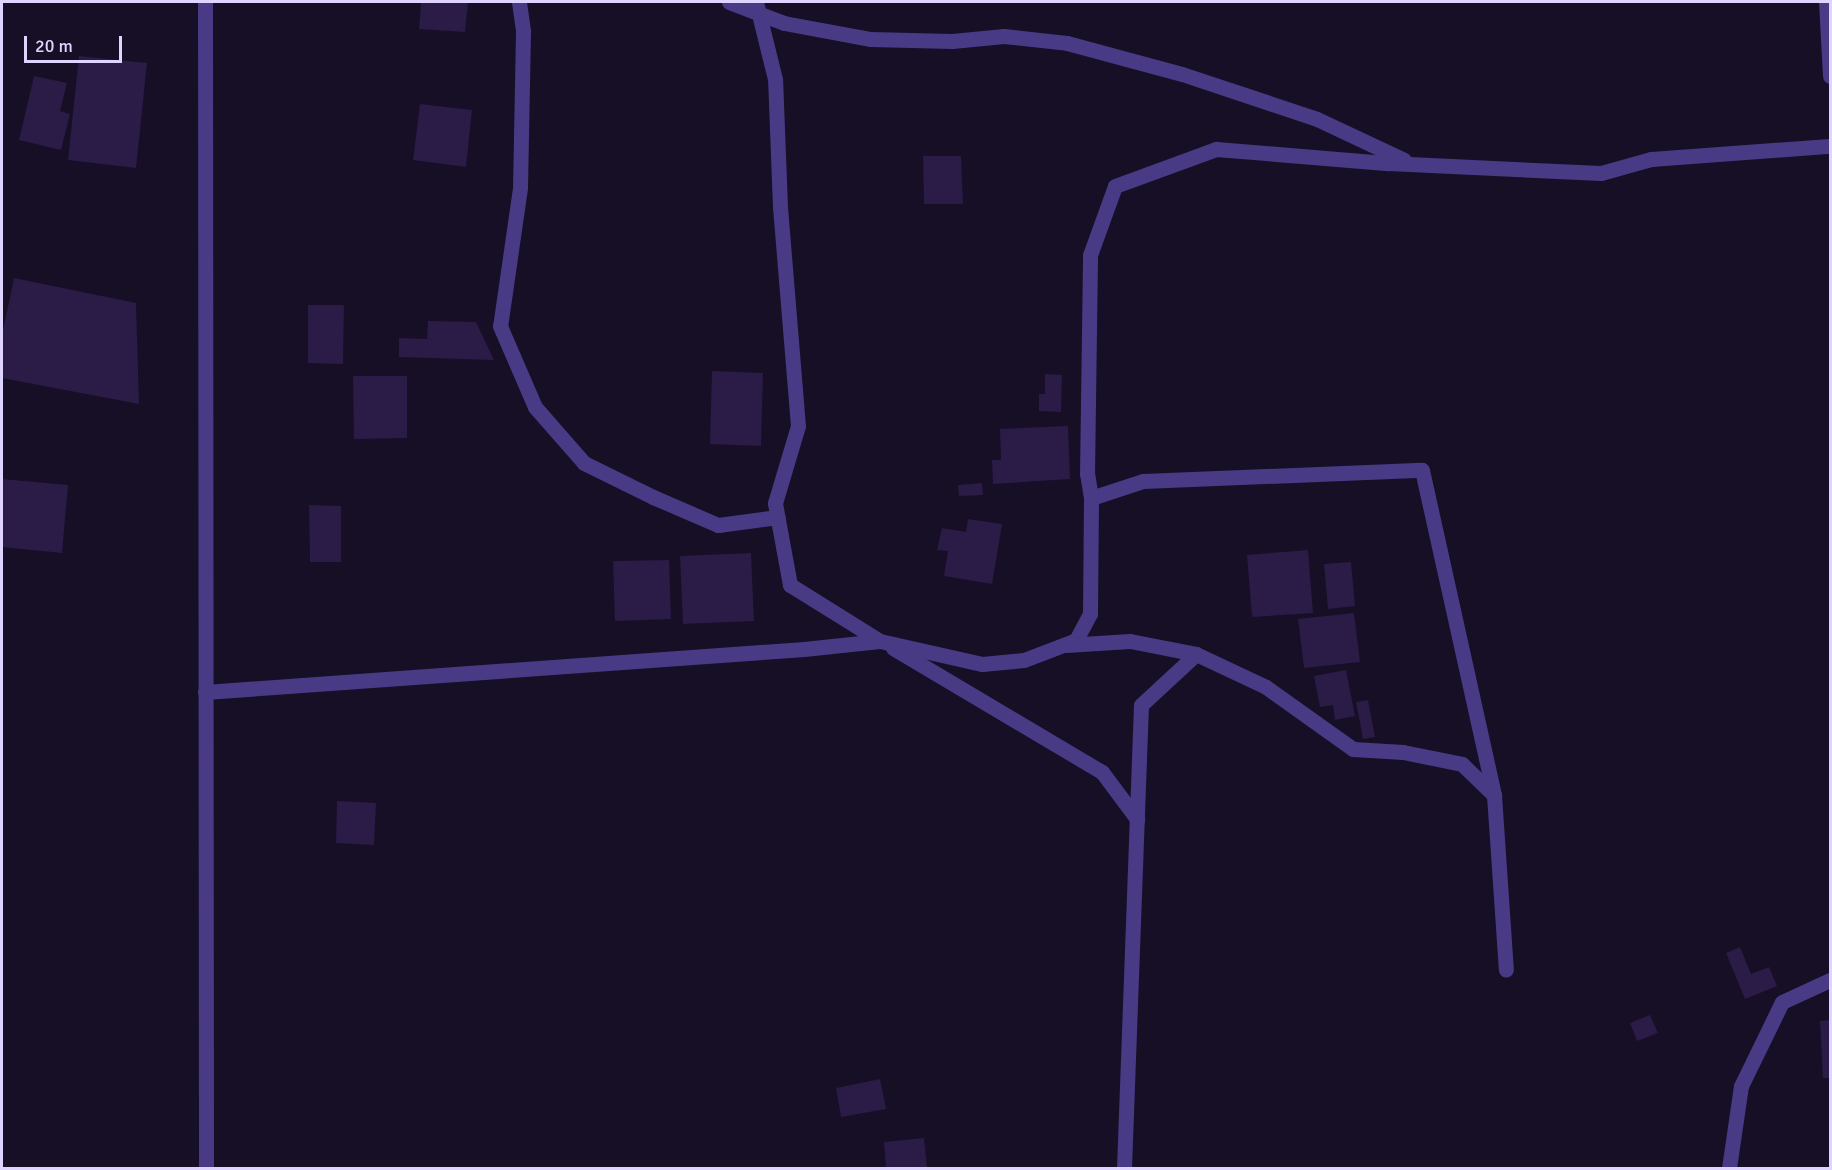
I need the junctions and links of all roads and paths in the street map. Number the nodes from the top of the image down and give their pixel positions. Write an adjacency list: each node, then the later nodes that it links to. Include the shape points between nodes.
1 (205, 2): 14 (street)
2 (519, 2): 10 (street, via 523,32 520,188 500,326 535,407 584,463 652,497 718,525)
3 (729, 2): 5 (street)
4 (1826, 2): 6 (street)
5 (758, 7): 8 (street, via 784,23 870,39 952,41 1004,36 1066,43 1182,74 1317,119); 10 (street, via 775,79 780,207 798,426 775,503)
6 (1830, 76)
7 (1830, 146): 8 (street, via 1651,159 1601,172)
8 (1412, 164): 9 (street, via 1216,149 1115,186 1090,255)
9 (1090, 498): 12 (street, via 1090,614 1076,640); 15 (street, via 1143,481 1422,470)
10 (777, 517): 11 (street, via 790,585)
11 (880, 641): 12 (street, via 982,663 1024,660); 14 (street); 16 (street, via 1102,772)
12 (1063, 646): 13 (street, via 1130,641)
13 (1196, 654): 15 (street, via 1266,687 1353,749 1403,752 1462,764); 16 (street, via 1141,705)
14 (205, 692): 19 (street)
15 (1494, 795): 17 (street)
16 (1137, 819): 20 (street)
17 (1506, 970)
18 (1830, 980): 21 (street, via 1782,1002 1741,1086)
19 (206, 1168)
20 (1124, 1168)
21 (1729, 1168)

